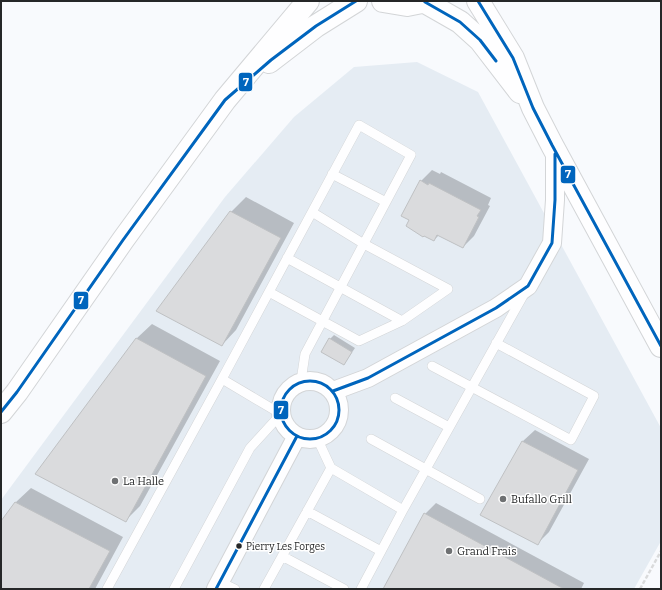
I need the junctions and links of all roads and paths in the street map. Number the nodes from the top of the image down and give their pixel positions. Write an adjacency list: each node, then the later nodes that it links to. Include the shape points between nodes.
1 (308, 1): 6 (main road)
2 (356, 1): 6 (main road, via 316,26 271,60)
3 (383, 1): 5 (main road, via 407,5)
4 (478, 1): 7 (main road, via 514,58)
5 (426, 2): 7 (main road, via 460,22 480,40)
6 (225, 100): 27 (main road)
7 (533, 108): 8 (main road)
8 (555, 152): 14 (street, via 552,243); 20 (main road)
9 (332, 174): 10 (lane); 10 (lane, via 359,125 411,155); 11 (lane)
10 (386, 202): 12 (lane)
11 (312, 212): 12 (lane); 13 (lane)
12 (364, 244): 15 (lane); 17 (lane, via 448,289)
13 (287, 258): 15 (lane); 16 (lane)
14 (528, 286): 19 (lane); 25 (street, via 496,308 368,378)
15 (341, 288): 17 (lane); 18 (lane)
16 (269, 292): 18 (lane); 22 (lane)
17 (402, 320): 18 (lane, via 359,341)
18 (323, 322): 23 (lane, via 306,354)
19 (496, 343): 24 (lane); 24 (lane, via 594,396 571,440)
20 (661, 346)
21 (432, 366): 24 (lane)
22 (222, 380): 28 (lane); 42 (lane)
23 (301, 381): 25 (street, via 316,381); 28 (street, via 289,388 283,397)
24 (472, 386): 29 (lane)
25 (333, 391): 31 (street, via 339,409 338,418 331,430)
26 (395, 398): 29 (lane)
27 (1, 412)
28 (281, 414): 30 (street, via 285,426); 43 (lane, via 250,448)
29 (449, 427): 34 (lane)
30 (297, 436): 31 (street); 41 (street)
31 (317, 438): 33 (lane)
32 (371, 438): 34 (lane)
33 (331, 468): 36 (lane); 37 (lane)
34 (426, 468): 35 (lane); 36 (lane)
35 (480, 499)
36 (403, 510): 38 (lane)
37 (307, 511): 38 (lane); 40 (lane)
38 (381, 551): 46 (lane)
39 (661, 551): 47 (path)
40 (282, 556): 44 (lane); 45 (lane)
41 (224, 586)
42 (107, 589)
43 (174, 589)
44 (264, 589)
45 (344, 589)
46 (361, 589)
47 (640, 589)

